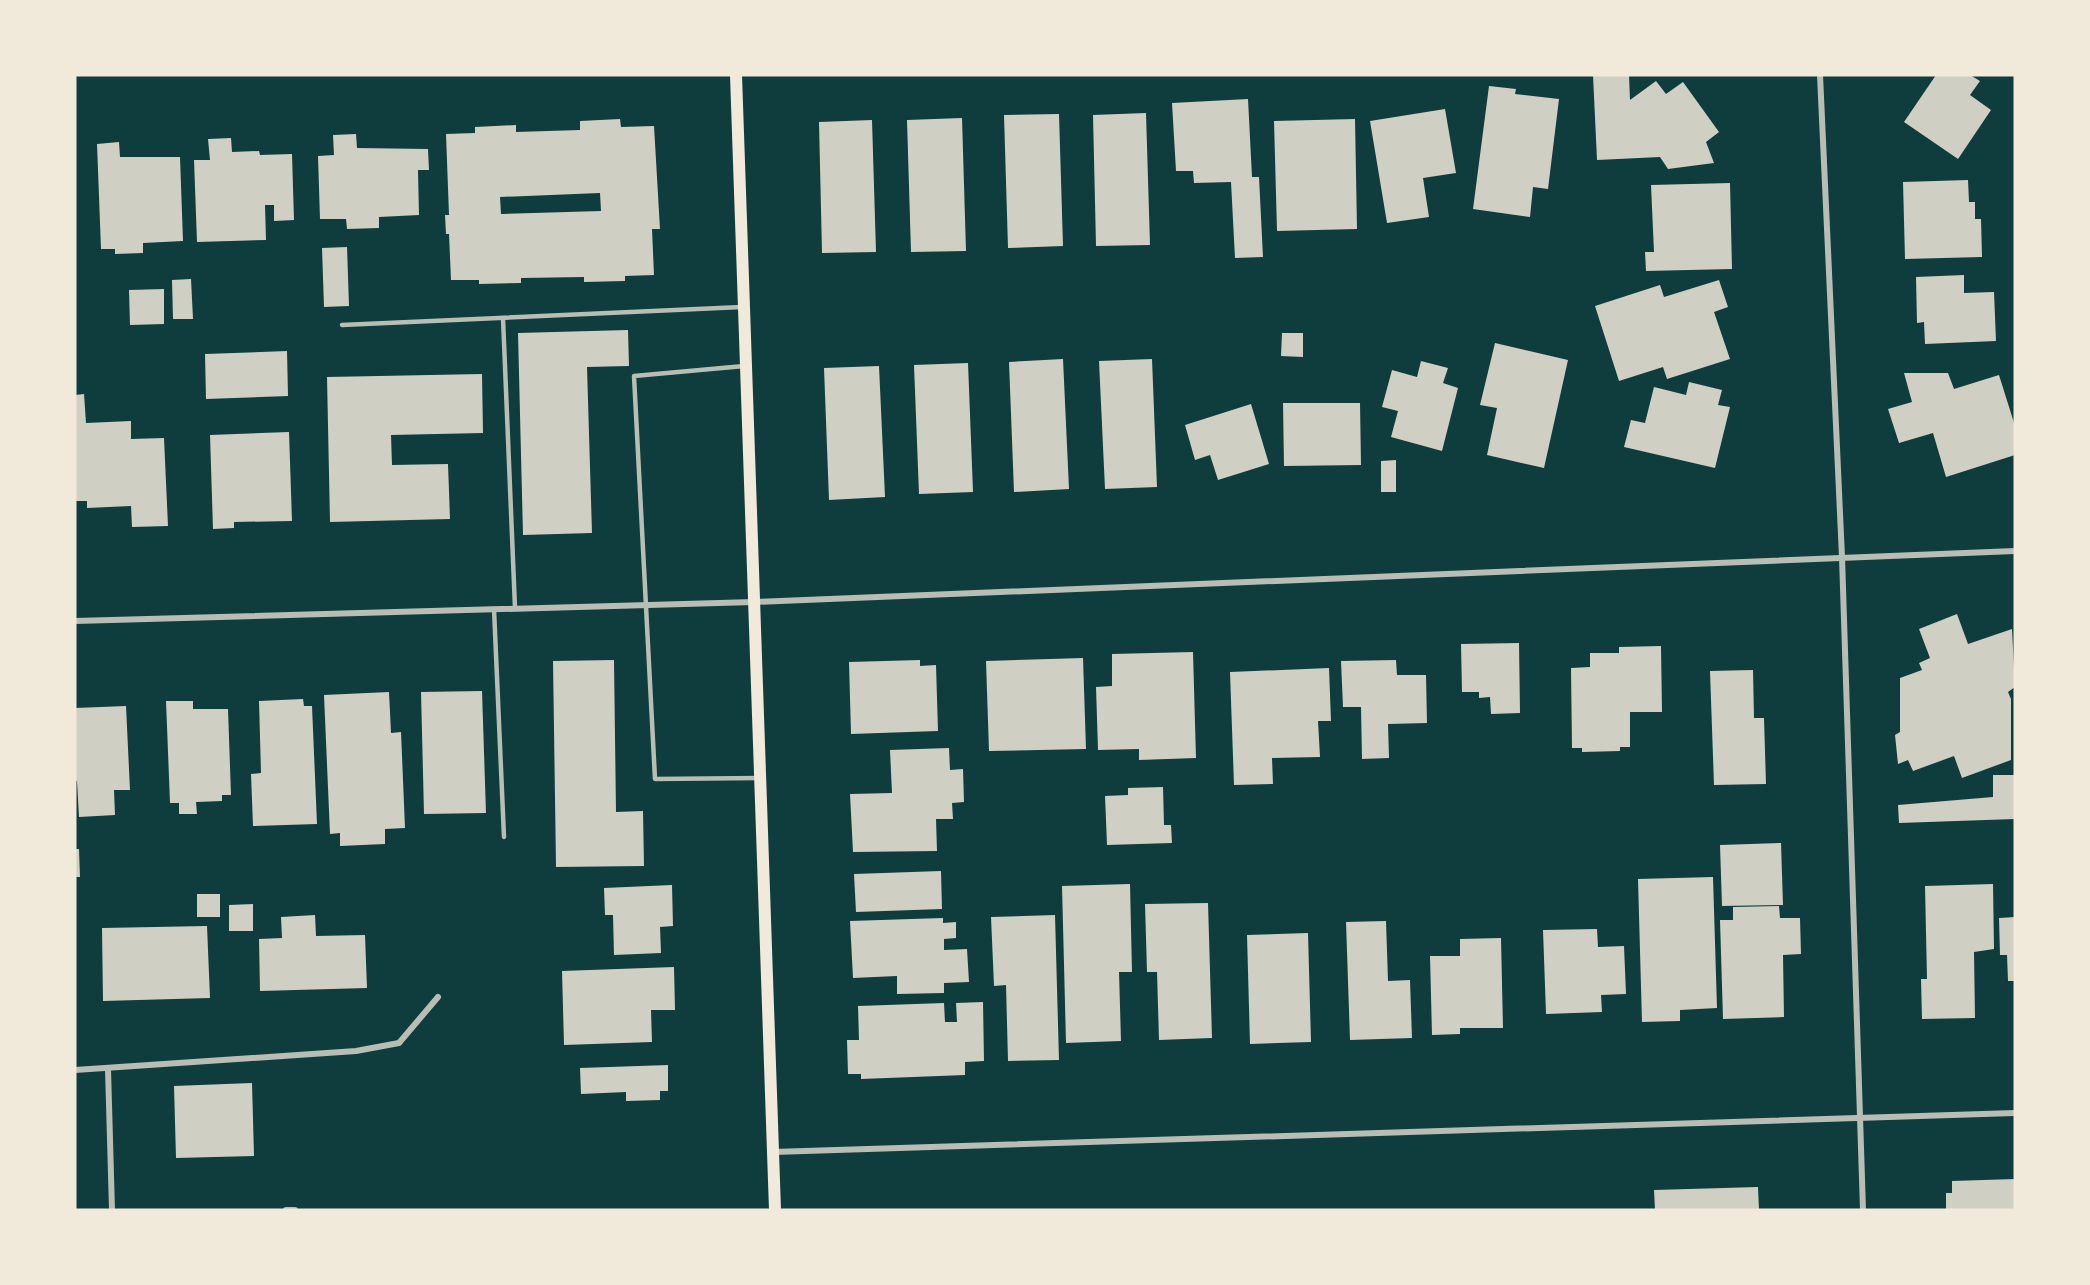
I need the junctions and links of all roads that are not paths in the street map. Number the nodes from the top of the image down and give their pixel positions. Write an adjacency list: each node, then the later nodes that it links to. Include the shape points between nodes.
1 (736, 75): 3 (main road)
2 (1820, 75): 8 (street)
3 (744, 307): 4 (lane); 6 (main road)
4 (503, 318): 5 (lane); 11 (lane)
5 (342, 325)
6 (747, 365): 9 (main road); 10 (lane, via 634,376)
7 (2015, 551): 8 (street)
8 (1842, 557): 9 (street); 20 (street)
9 (754, 602): 10 (street); 14 (main road)
10 (644, 605): 11 (street); 14 (lane, via 655,779)
11 (515, 608): 12 (street)
12 (494, 609): 13 (street); 15 (lane)
13 (75, 621)
14 (760, 778): 21 (main road)
15 (504, 837)
16 (438, 997): 18 (street, via 399,1043 356,1051)
17 (75, 1070): 18 (street)
18 (108, 1070): 22 (street)
19 (2015, 1113): 20 (street)
20 (1860, 1120): 21 (street); 26 (street)
21 (773, 1152): 25 (main road)
22 (112, 1210)
23 (286, 1210): 24 (street)
24 (295, 1210)
25 (775, 1210)
26 (1863, 1210)

